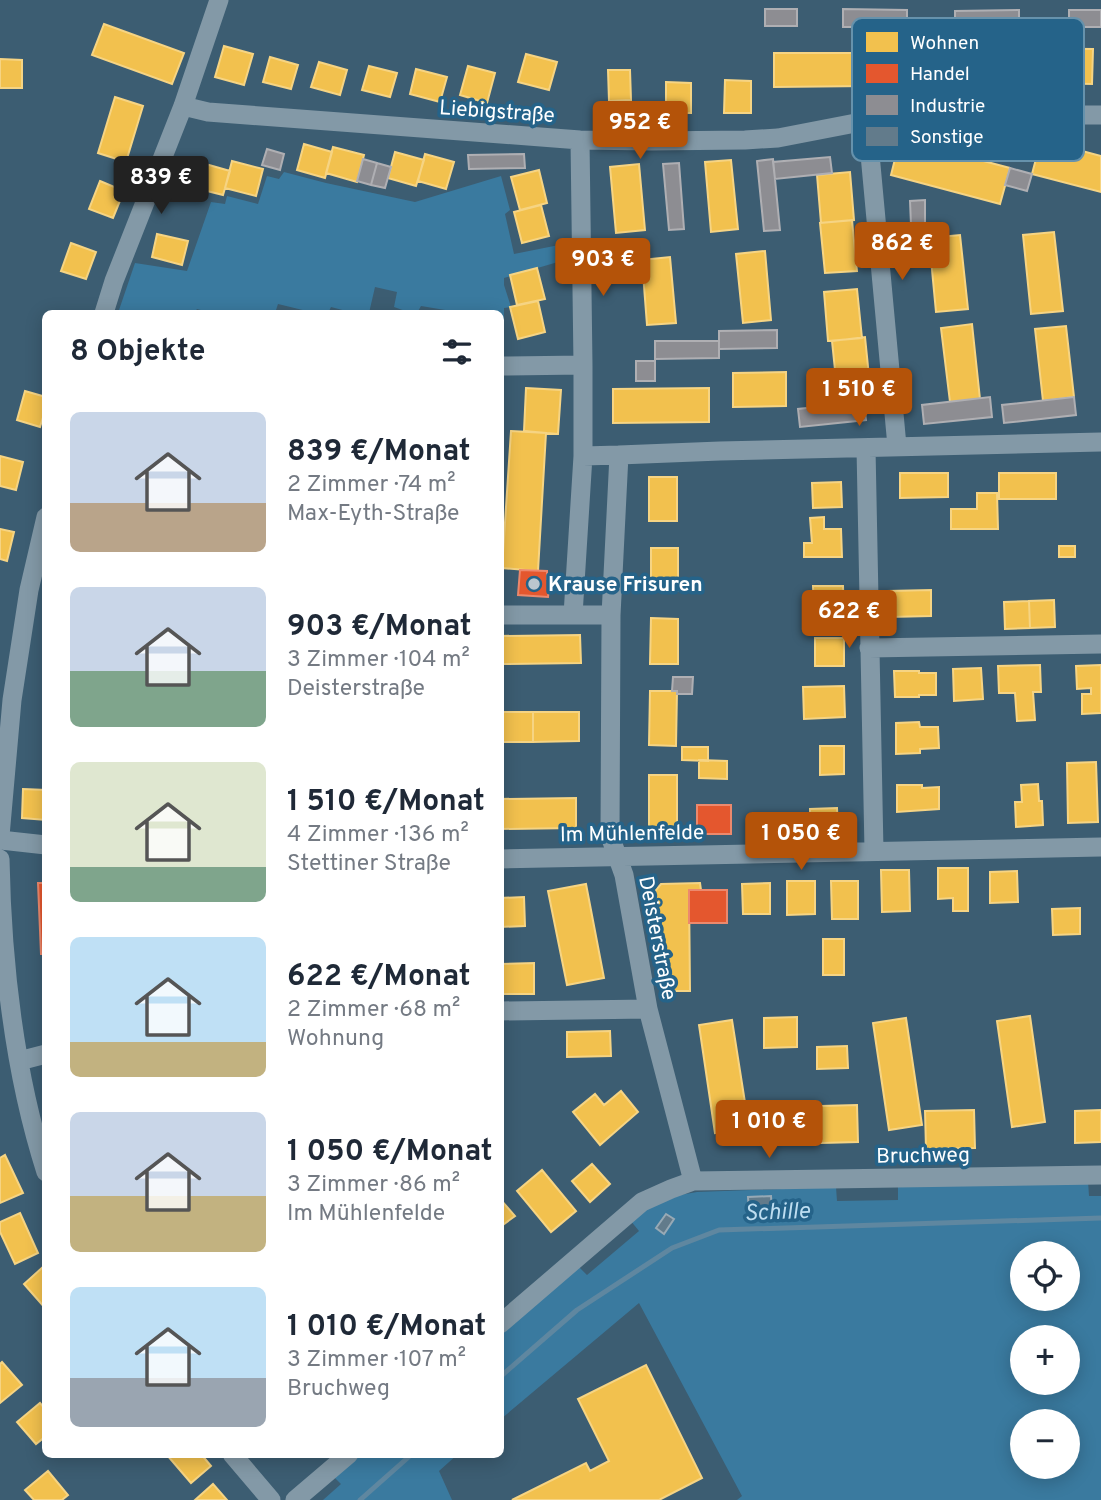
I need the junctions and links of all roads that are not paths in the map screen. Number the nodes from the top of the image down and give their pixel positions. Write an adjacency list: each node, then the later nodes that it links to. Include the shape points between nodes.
1 (219, 0): 2 (street)
2 (183, 106): 4 (street, Liebigstraße, via 208,112); 6 (street)
3 (852, 125): 4 (street, Liebigstraße, via 745,140)
4 (579, 140): 7 (street)
5 (871, 161): 10 (street)
6 (105, 310)
7 (583, 365): 8 (street); 13 (street)
8 (504, 366)
9 (1101, 442): 10 (street)
10 (897, 446): 11 (street)
11 (866, 448): 12 (street); 20 (street)
12 (619, 455): 13 (street); 18 (street, Deisterstraße)
13 (583, 456): 17 (street)
14 (42, 550): 15 (street)
15 (37, 591): 21 (street, via 12,700)
16 (504, 615): 17 (street)
17 (573, 615): 18 (street)
18 (611, 615): 25 (street, Deisterstraße, via 610,836)
19 (1101, 644): 20 (street)
20 (869, 648): 24 (street)
21 (0, 838): 22 (street)
22 (42, 844)
23 (1101, 846): 24 (street, Im Mühlenfelde)
24 (874, 851): 25 (street, Im Mühlenfelde)
25 (617, 856): 27 (street, Im Mühlenfelde); 28 (street, Deisterstraße)
26 (0, 859): 31 (street, via 3,935)
27 (504, 859)
28 (648, 1009): 29 (street); 34 (street, Deisterstraße)
29 (504, 1011)
30 (42, 1055): 31 (street)
31 (19, 1061): 32 (street)
32 (42, 1160)
33 (1101, 1175): 34 (street, Bruchweg)
34 (694, 1181): 35 (street, Bruchweg, via 642,1202)
35 (504, 1321)
36 (235, 1458): 38 (street)
37 (344, 1458): 39 (street)
38 (271, 1500)
39 (295, 1500)

